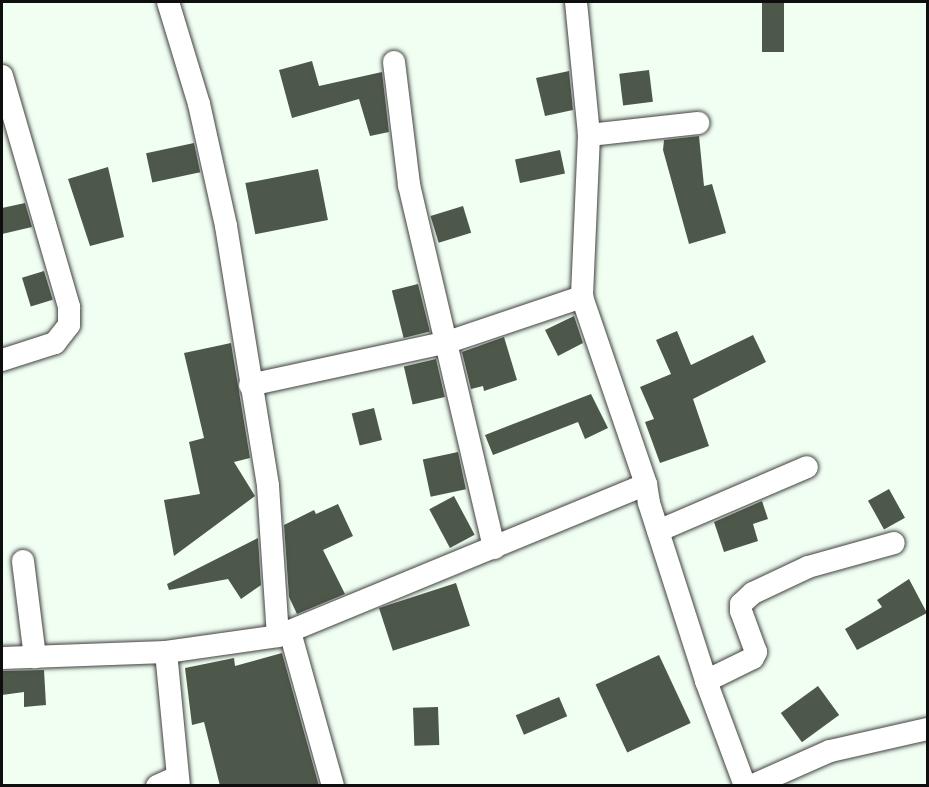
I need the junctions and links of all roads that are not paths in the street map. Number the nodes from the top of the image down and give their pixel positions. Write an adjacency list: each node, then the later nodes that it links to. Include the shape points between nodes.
1 (168, 2): 11 (street, via 199,104 226,226)
2 (576, 2): 7 (street)
3 (394, 62): 9 (street, via 409,185)
4 (2, 76): 5 (street)
5 (7, 116): 10 (street, via 69,308 69,325 55,343)
6 (698, 123): 7 (street)
7 (589, 135): 8 (street)
8 (582, 297): 9 (street); 13 (street)
9 (445, 343): 11 (street); 16 (street)
10 (2, 360)
11 (250, 385): 18 (street, via 268,486)
12 (807, 467): 14 (street)
13 (646, 484): 14 (street); 16 (street)
14 (658, 531): 22 (street)
15 (894, 543): 22 (street, via 808,567 753,593 741,604 741,612 756,652 753,658)
16 (494, 548): 18 (street)
17 (23, 561): 20 (street)
18 (284, 634): 19 (street); 25 (street)
19 (166, 652): 20 (street); 24 (street)
20 (35, 657): 21 (street)
21 (2, 658)
22 (706, 681): 26 (street)
23 (927, 729): 27 (street, via 830,751)
24 (171, 783)
25 (333, 786)
26 (745, 786)
27 (751, 786)

